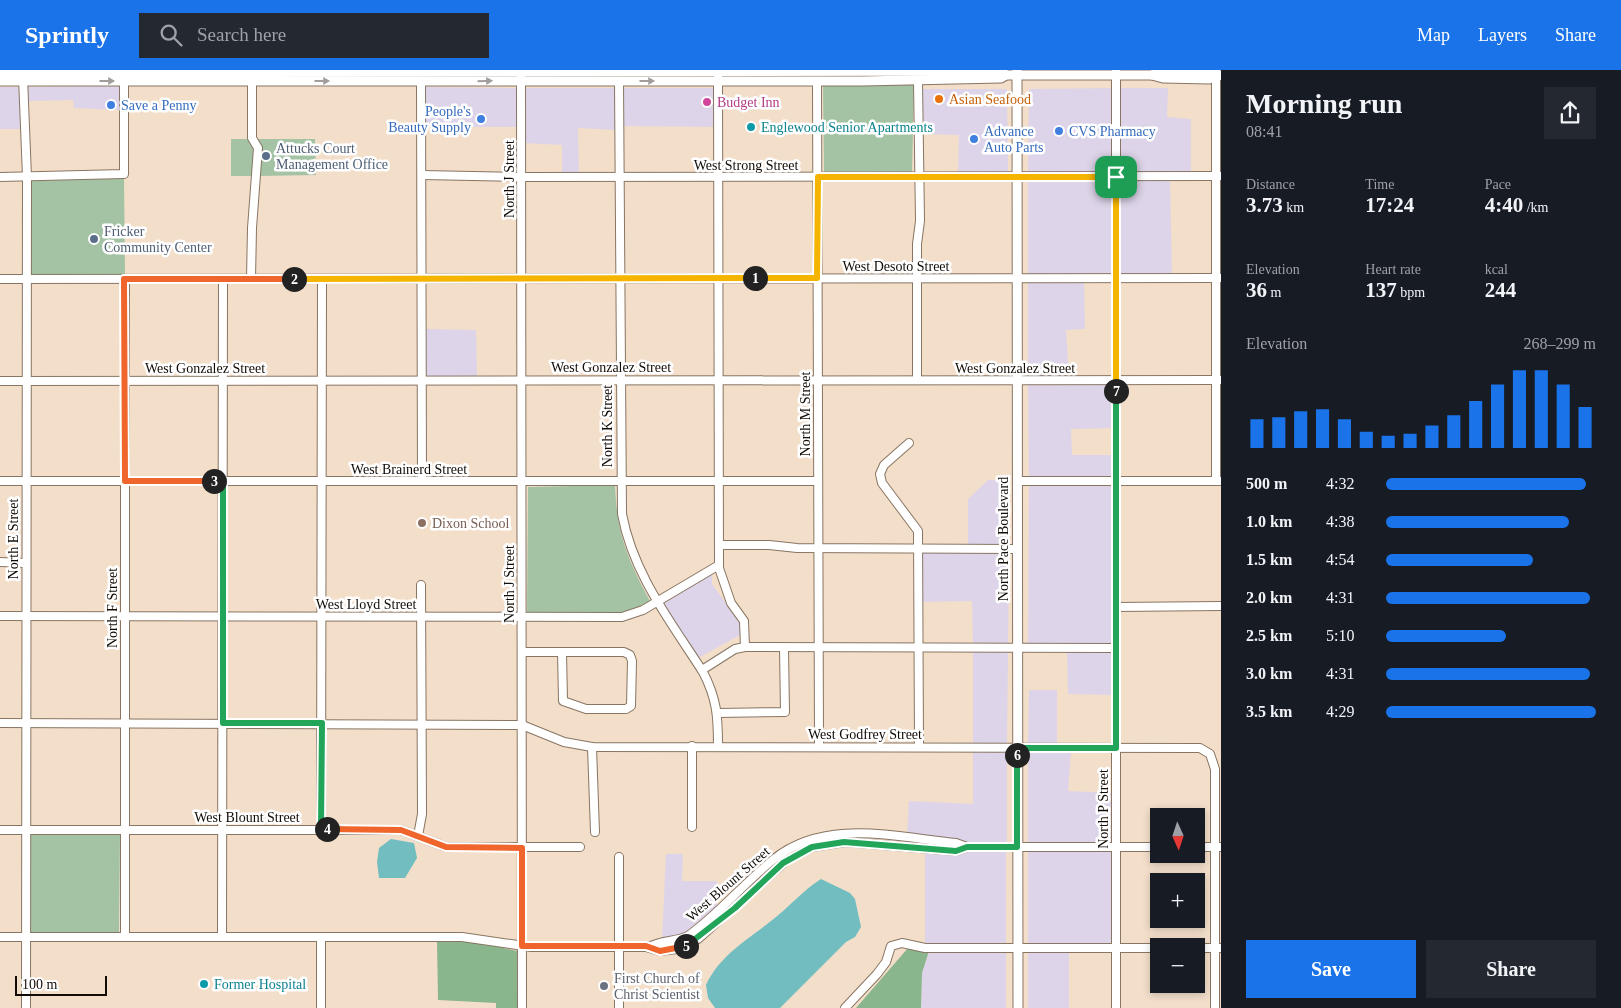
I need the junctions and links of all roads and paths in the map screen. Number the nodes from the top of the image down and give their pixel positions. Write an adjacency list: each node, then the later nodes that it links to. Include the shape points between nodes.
1 (619, 70): 10 (main road); 11 (main road)
2 (223, 71): 6 (main road); 15 (main road); 17 (main road, via 218,78)
3 (322, 71): 4 (main road); 6 (main road)
4 (421, 71): 10 (main road)
5 (818, 71): 11 (main road); 12 (main road)
6 (302, 72): 18 (main road, via 287,77 258,77)
7 (0, 73): 14 (main road)
8 (1017, 73): 9 (main road); 12 (main road, via 1000,78); 31 (main road, North Pace Boulevard)
9 (1116, 73): 13 (main road, via 1194,79 1209,79); 32 (street, North P Street)
10 (521, 74): 19 (main road); 21 (main road, one-way to 10); 26 (street, North J Street)
11 (718, 74): 19 (main road, one-way to 11); 20 (main road); 28 (street)
12 (918, 74): 20 (main road); 30 (street)
13 (1217, 74): 23 (street)
14 (23, 75): 15 (main road); 16 (main road); 25 (street, North E Street)
15 (125, 75): 17 (main road); 25 (street, via 124,174)
16 (0, 81)
17 (174, 81): 18 (main road)
18 (252, 81): 21 (main road, one-way to 21); 40 (street, via 252,138 258,148)
19 (619, 81): 27 (street, North K Street)
20 (817, 81): 29 (street, North M Street)
21 (421, 82): 22 (street)
22 (422, 175): 26 (street, West Strong Street); 42 (street)
23 (1219, 176): 32 (street, West Strong Street); 37 (street)
24 (0, 177): 25 (street)
25 (27, 177): 47 (street, North E Street)
26 (521, 177): 27 (street, West Strong Street); 43 (street, North J Street)
27 (620, 177): 28 (street, West Strong Street); 44 (street, North K Street)
28 (718, 177): 29 (street, West Strong Street); 45 (street)
29 (818, 177): 30 (street, West Strong Street); 34 (street, North M Street)
30 (918, 177): 31 (street, West Strong Street); 35 (street)
31 (1016, 177): 32 (street, West Strong Street); 36 (main road, North Pace Boulevard)
32 (1116, 177): 33 (street, North P Street)
33 (1116, 277): 36 (street, West Desoto Street); 37 (street, West Desoto Street); 57 (street, North P Street)
34 (817, 278): 35 (street, West Desoto Street); 45 (street, West Desoto Street); 54 (street, North M Street)
35 (917, 278): 36 (street, West Desoto Street); 55 (street)
36 (1016, 278): 56 (main road, North Pace Boulevard)
37 (1218, 278): 58 (street)
38 (124, 279): 39 (street, West Desoto Street); 47 (street, West Desoto Street); 61 (street, North F Street)
39 (223, 279): 40 (street, West Desoto Street); 48 (street)
40 (251, 279): 41 (street, West Desoto Street)
41 (322, 279): 42 (street, West Desoto Street); 49 (street)
42 (422, 279): 43 (street, West Desoto Street); 50 (street)
43 (521, 279): 44 (street, West Desoto Street); 51 (street, North J Street)
44 (619, 279): 45 (street, West Desoto Street); 52 (street, North K Street)
45 (719, 279): 53 (street)
46 (0, 280): 47 (street, West Desoto Street)
47 (26, 280): 60 (street, North E Street)
48 (223, 380): 49 (street, West Gonzalez Street); 61 (street, West Gonzalez Street); 67 (street)
49 (321, 380): 50 (street, West Gonzalez Street); 68 (street)
50 (422, 380): 51 (street, West Gonzalez Street); 69 (street)
51 (521, 380): 52 (street, West Gonzalez Street); 70 (street, North J Street)
52 (619, 380): 53 (street, West Gonzalez Street); 71 (street, North K Street)
53 (718, 380): 54 (street, West Gonzalez Street); 63 (street)
54 (817, 380): 55 (street, West Gonzalez Street); 72 (street, North M Street)
55 (917, 380): 56 (street, West Gonzalez Street)
56 (1017, 380): 57 (street, West Gonzalez Street); 73 (main road, North Pace Boulevard)
57 (1116, 380): 58 (street, West Gonzalez Street); 74 (street, North P Street)
58 (1218, 380): 75 (street)
59 (0, 381): 60 (street, West Gonzalez Street)
60 (25, 381): 61 (street, West Gonzalez Street); 65 (street, North E Street)
61 (124, 381): 66 (street, North F Street)
62 (909, 443): 78 (street, via 884,465 880,474 882,483 916,526)
63 (718, 480): 71 (street, West Brainerd Street); 72 (street, West Brainerd Street); 76 (street)
64 (0, 481): 65 (street, West Brainerd Street)
65 (25, 481): 66 (street, West Brainerd Street); 81 (street, North E Street)
66 (125, 481): 67 (street, West Brainerd Street); 89 (street, North F Street)
67 (223, 481): 68 (street, West Brainerd Street); 90 (street)
68 (321, 481): 69 (street, West Brainerd Street); 91 (street)
69 (422, 481): 70 (street, West Brainerd Street)
70 (521, 481): 71 (street, West Brainerd Street); 93 (street, North J Street)
71 (620, 481): 84 (street, North K Street, via 622,514 629,544)
72 (818, 481): 77 (street, North M Street)
73 (1017, 481): 74 (street); 79 (main road, North Pace Boulevard)
74 (1116, 481): 75 (street); 86 (street, North P Street)
75 (1218, 481)
76 (719, 545): 77 (street); 82 (street)
77 (818, 548): 78 (street); 96 (street, North M Street)
78 (918, 548): 79 (street); 97 (street)
79 (1017, 549): 98 (main road, North Pace Boulevard)
80 (0, 562): 81 (street)
81 (25, 563): 88 (street, North E Street)
82 (719, 565): 84 (street, West Lloyd Street); 94 (street, via 731,603 744,621)
83 (421, 586): 92 (street)
84 (658, 601): 93 (street, West Lloyd Street, via 622,617); 102 (street, North K Street)
85 (1221, 606): 86 (street)
86 (1116, 607): 99 (street, North P Street)
87 (0, 616): 88 (street, West Lloyd Street)
88 (25, 616): 89 (street, West Lloyd Street); 105 (street, North E Street)
89 (125, 616): 90 (street, West Lloyd Street); 106 (street, North F Street)
90 (223, 616): 91 (street, West Lloyd Street); 107 (street)
91 (322, 616): 92 (street, West Lloyd Street); 108 (street)
92 (422, 616): 93 (street, West Lloyd Street); 109 (street)
93 (522, 618): 100 (street, North J Street)
94 (745, 647): 95 (street); 102 (street, via 735,649)
95 (784, 648): 96 (street); 103 (street, via 785,712)
96 (818, 648): 97 (street); 113 (street, North M Street)
97 (919, 648): 98 (street); 115 (street)
98 (1017, 648): 99 (street); 116 (main road, North Pace Boulevard)
99 (1116, 648): 117 (street, North P Street)
100 (522, 652): 101 (street); 110 (street, North J Street)
101 (562, 652): 101 (street, via 624,652 630,655 631,706 626,709 586,709 563,701)
102 (702, 670): 103 (street, North K Street)
103 (718, 713): 112 (street, North K Street)
104 (0, 723): 105 (street)
105 (25, 723): 106 (street); 121 (street, North E Street)
106 (125, 723): 107 (street); 122 (street, North F Street)
107 (223, 723): 108 (street); 123 (street)
108 (322, 723): 109 (street); 119 (street)
109 (422, 725): 110 (street); 125 (street, via 422,814)
110 (522, 725): 114 (street, West Godfrey Street, via 564,742); 132 (street, North J Street)
111 (692, 746): 112 (street, West Godfrey Street); 114 (street, West Godfrey Street); 118 (street)
112 (718, 746): 113 (street, West Godfrey Street)
113 (819, 746): 115 (street, West Godfrey Street)
114 (592, 747): 124 (street)
115 (919, 747): 116 (street, West Godfrey Street)
116 (1017, 748): 117 (street, West Godfrey Street); 127 (main road, North Pace Boulevard)
117 (1116, 748): 128 (street, North P Street); 131 (street, West Godfrey Street, via 1194,747 1210,754 1215,770)
118 (692, 827)
119 (321, 829): 123 (street, West Blount Street); 125 (street, West Blount Street, via 401,830)
120 (0, 830): 121 (street, West Blount Street)
121 (26, 830): 122 (street, West Blount Street); 135 (street, North E Street)
122 (125, 830): 123 (street, West Blount Street); 137 (street, North F Street)
123 (223, 830): 138 (street)
124 (595, 832)
125 (418, 836): 132 (street, West Blount Street, via 446,847)
126 (580, 847): 132 (street, West Blount Street)
127 (1017, 847): 128 (street, West Blount Street); 134 (street, West Blount Street, via 967,847 956,843 876,839 840,833 797,844); 143 (main road, North Pace Boulevard)
128 (1115, 847): 129 (street, West Blount Street); 144 (street, North P Street)
129 (1150, 847)
130 (1205, 847): 131 (street)
131 (1218, 847): 147 (street)
132 (522, 848): 140 (street, North J Street)
133 (619, 857): 141 (street)
134 (781, 859): 142 (street, West Blount Street, via 736,892 696,930 678,940); 142 (street, West Blount Street, via 735,908 691,944 667,951)
135 (26, 936): 136 (street); 137 (street); 148 (street, North E Street)
136 (0, 937)
137 (124, 937): 138 (street)
138 (222, 937): 139 (street)
139 (320, 937): 140 (street, via 462,937); 149 (street)
140 (522, 946): 141 (street); 150 (street, North J Street)
141 (618, 947): 142 (street); 151 (street)
142 (650, 947)
143 (1018, 948): 144 (street); 152 (street, via 925,948 900,943 888,950 886,962); 153 (main road, North Pace Boulevard)
144 (1116, 948): 145 (street); 154 (street, North P Street)
145 (1150, 948)
146 (1205, 948): 147 (street)
147 (1218, 948): 155 (street)
148 (26, 1008)
149 (321, 1008)
150 (522, 1008)
151 (619, 1008)
152 (845, 1008)
153 (1018, 1008)
154 (1116, 1008)
155 (1214, 1008)

